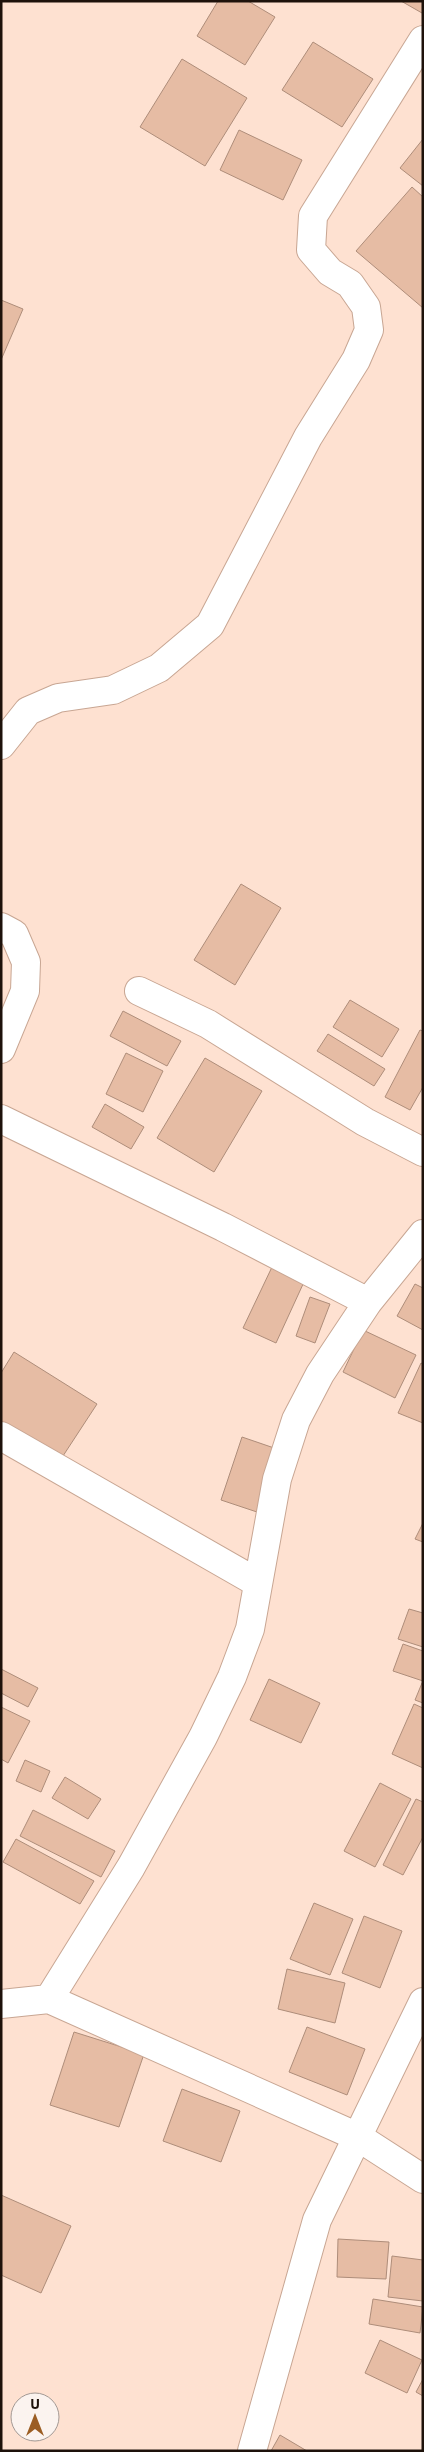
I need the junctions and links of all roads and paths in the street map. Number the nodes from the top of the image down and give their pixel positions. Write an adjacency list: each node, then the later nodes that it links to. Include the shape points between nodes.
1 (423, 40): 2 (street, via 313,216 311,250 330,272 350,284 366,307 369,330 356,360 308,437 210,625 159,668 113,690 58,698 28,711)
2 (1, 745)
3 (1, 927): 5 (street, via 14,934 26,962 24,991)
4 (139, 991): 7 (street, via 208,1024 365,1122)
5 (1, 1049)
6 (1, 1119): 9 (street)
7 (423, 1152)
8 (423, 1234): 9 (street)
9 (368, 1302): 11 (street, via 320,1374 296,1420 277,1479)
10 (1, 1436): 11 (street)
11 (258, 1583): 12 (street, via 250,1629 232,1677 203,1737 131,1868)
12 (49, 1999): 14 (street); 15 (street)
13 (423, 2002): 15 (street)
14 (1, 2004)
15 (358, 2137): 16 (street); 17 (street, via 317,2220)
16 (423, 2179)
17 (252, 2451)

